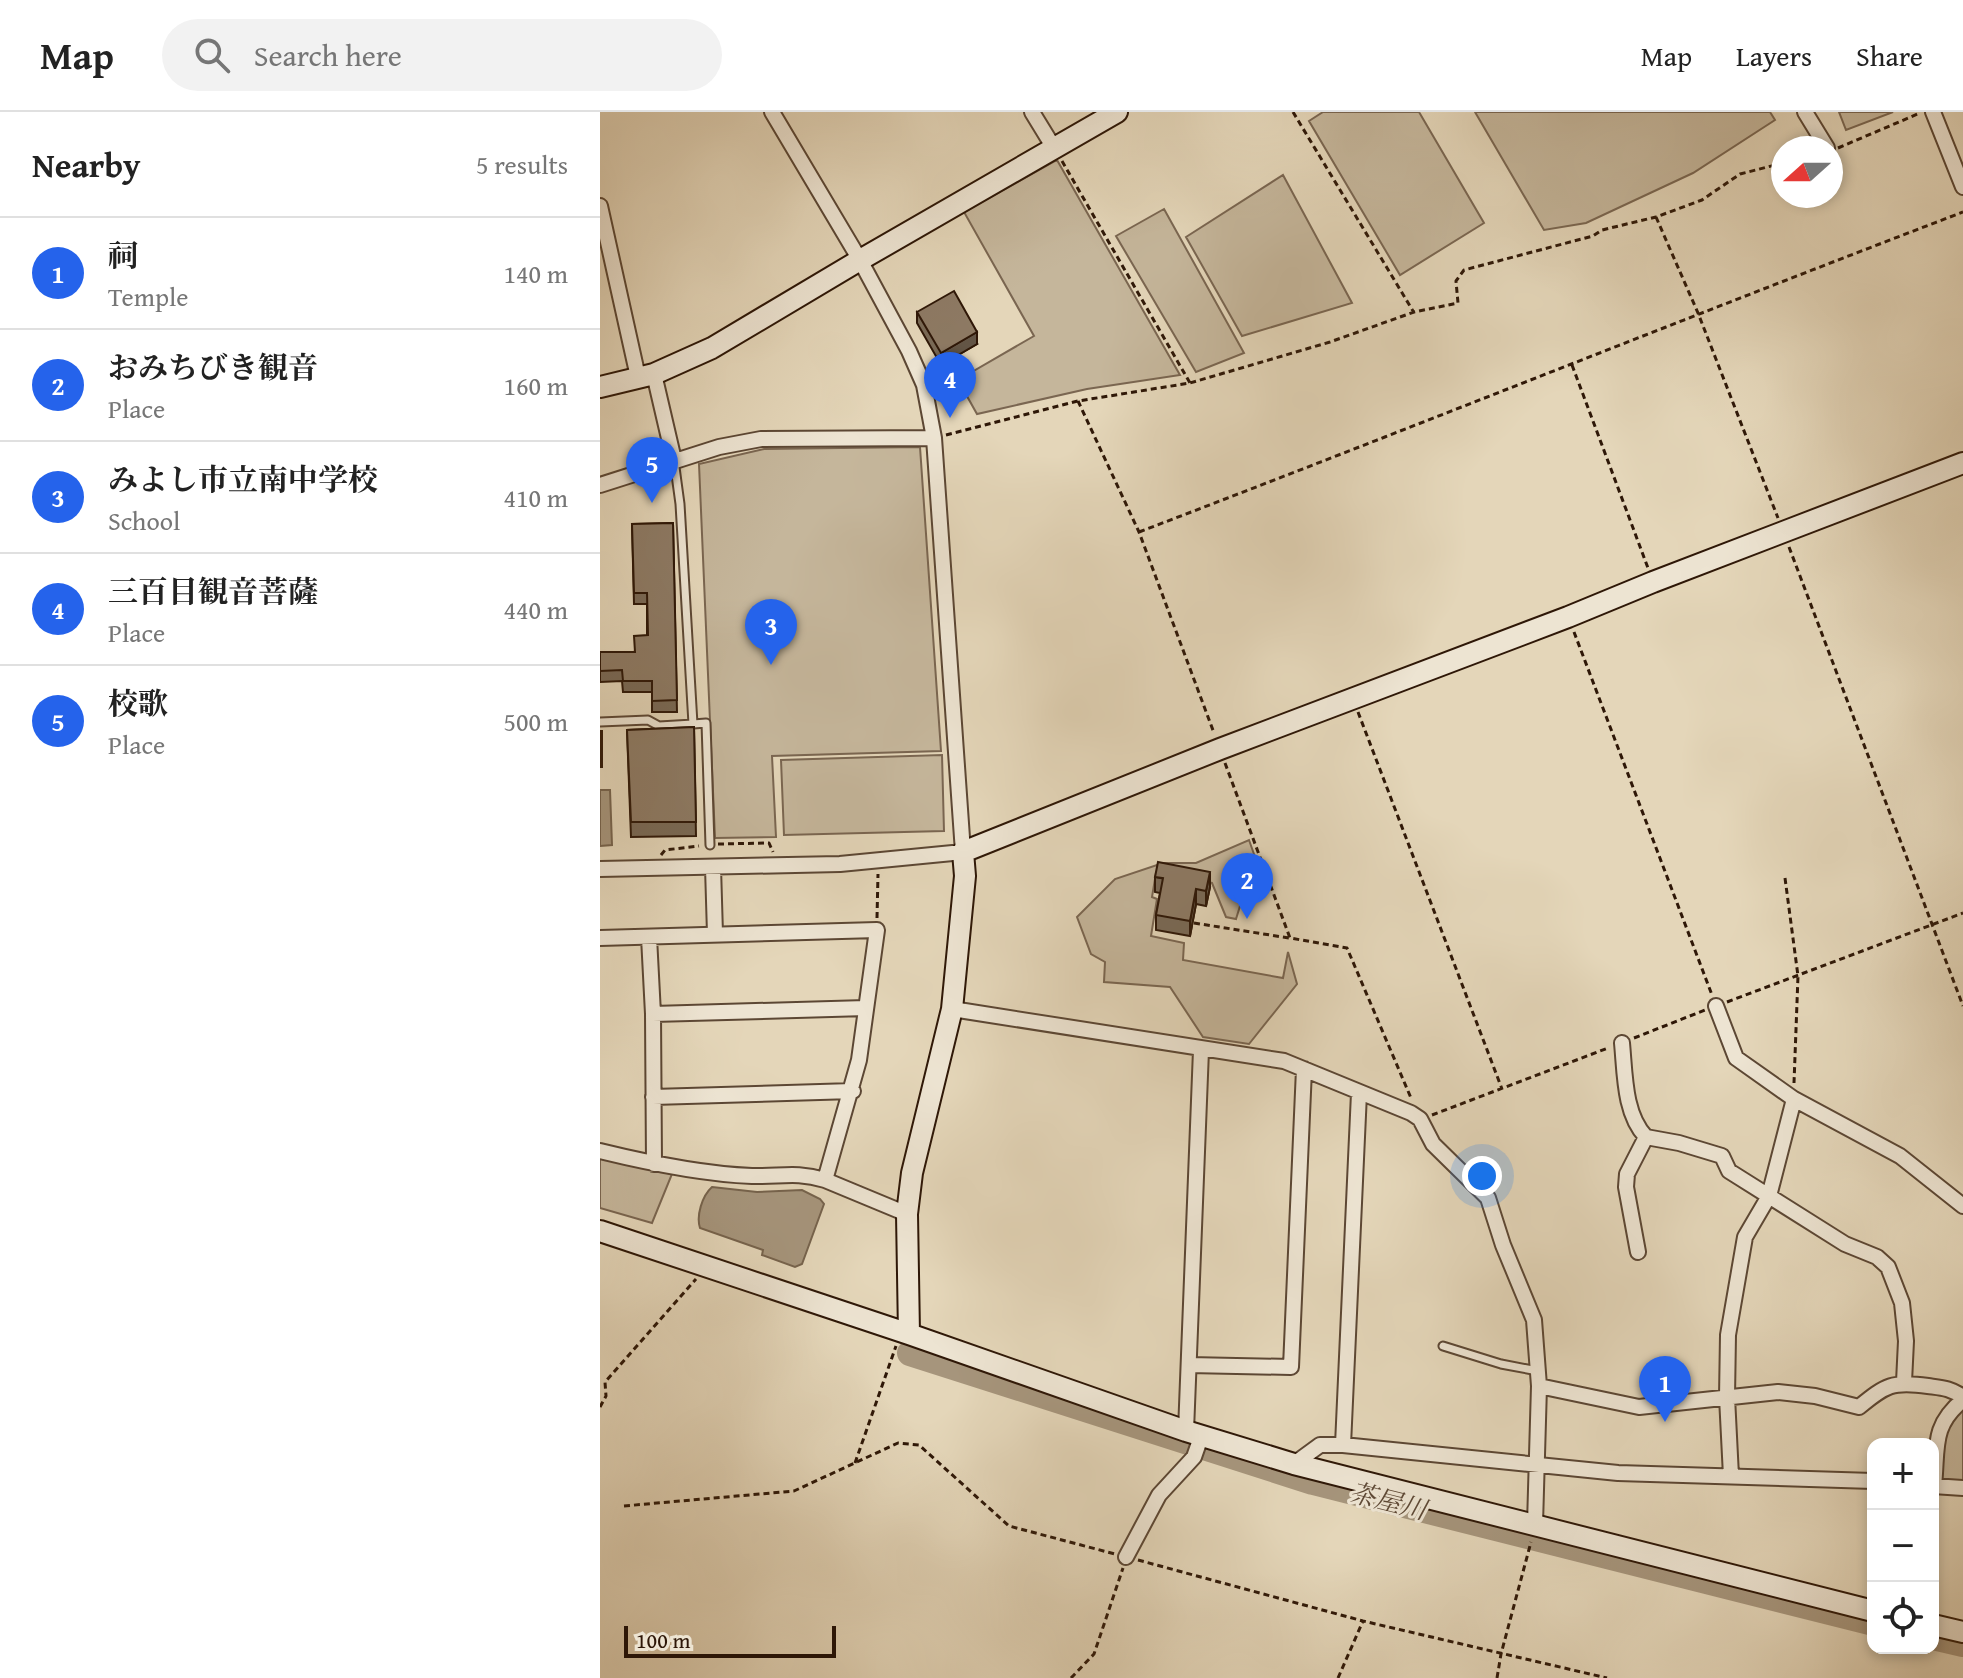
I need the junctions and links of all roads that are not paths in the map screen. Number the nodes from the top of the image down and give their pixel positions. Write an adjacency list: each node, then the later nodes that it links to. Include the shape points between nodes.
1 (772, 112): 12 (street)
2 (1032, 112): 8 (street)
3 (1117, 112): 8 (street)
4 (1805, 112): 7 (street)
5 (1933, 112): 6 (street)
6 (1940, 129): 9 (lane); 10 (street)
7 (1821, 136)
8 (1054, 148): 12 (street)
9 (1963, 167)
10 (1963, 187)
11 (600, 206): 13 (street)
12 (860, 260): 13 (street, via 712,348); 15 (street, via 924,385)
13 (646, 375): 14 (street); 16 (street)
14 (600, 387)
15 (934, 438): 16 (street, via 761,439); 22 (street)
16 (674, 460): 18 (street); 20 (lane)
17 (1963, 463): 22 (street)
18 (600, 485)
19 (600, 722): 20 (lane)
20 (693, 724): 21 (lane, via 706,723)
21 (710, 845)
22 (963, 852): 23 (street, via 878,862); 30 (street)
23 (713, 867): 24 (street); 25 (street)
24 (600, 869)
25 (715, 934): 26 (street); 29 (street, via 877,930)
26 (649, 937): 27 (street); 31 (street)
27 (600, 938)
28 (1716, 1006): 38 (street, via 1736,1058)
29 (866, 1008): 31 (street); 35 (street)
30 (952, 1009): 33 (street); 45 (street)
31 (653, 1014): 37 (street)
32 (1622, 1043): 39 (street, via 1630,1104 1637,1128)
33 (1201, 1050): 34 (street, via 1284,1061); 50 (street)
34 (1304, 1069): 36 (street); 50 (street, via 1291,1367)
35 (853, 1091): 37 (street); 42 (street)
36 (1359, 1093): 51 (street, via 1420,1119 1433,1144 1488,1198 1534,1320); 57 (street)
37 (653, 1097): 41 (street)
38 (1794, 1099): 43 (street); 44 (street, via 1900,1156)
39 (1646, 1137): 43 (street, via 1722,1156 1729,1171); 47 (street, via 1626,1187)
40 (600, 1151): 41 (street)
41 (654, 1164): 42 (street, via 753,1176 804,1173)
42 (825, 1180): 45 (street)
43 (1769, 1196): 52 (street, via 1888,1267 1902,1303); 53 (street, via 1745,1237 1728,1335)
44 (1963, 1206)
45 (907, 1214): 48 (street)
46 (600, 1231): 48 (street)
47 (1638, 1252)
48 (905, 1333): 56 (street)
49 (1443, 1346): 51 (lane)
50 (1189, 1365): 56 (street)
51 (1539, 1378): 53 (street, via 1639,1407); 59 (street)
52 (1904, 1382): 53 (street, via 1880,1390 1859,1407 1778,1392); 54 (street, via 1950,1388)
53 (1727, 1397): 60 (street)
54 (1963, 1398): 55 (street, via 1945,1415)
55 (1939, 1438)
56 (1195, 1441): 58 (street); 65 (street)
57 (1343, 1445): 58 (street, via 1320,1445); 59 (street)
58 (1294, 1464): 64 (street)
59 (1538, 1465): 60 (street); 64 (street)
60 (1731, 1476): 61 (street)
61 (1867, 1481)
62 (1939, 1486): 63 (street)
63 (1963, 1488)
64 (1533, 1533): 66 (street)
65 (1126, 1557)
66 (1867, 1610)
67 (1939, 1626): 68 (street)
68 (1963, 1632)

